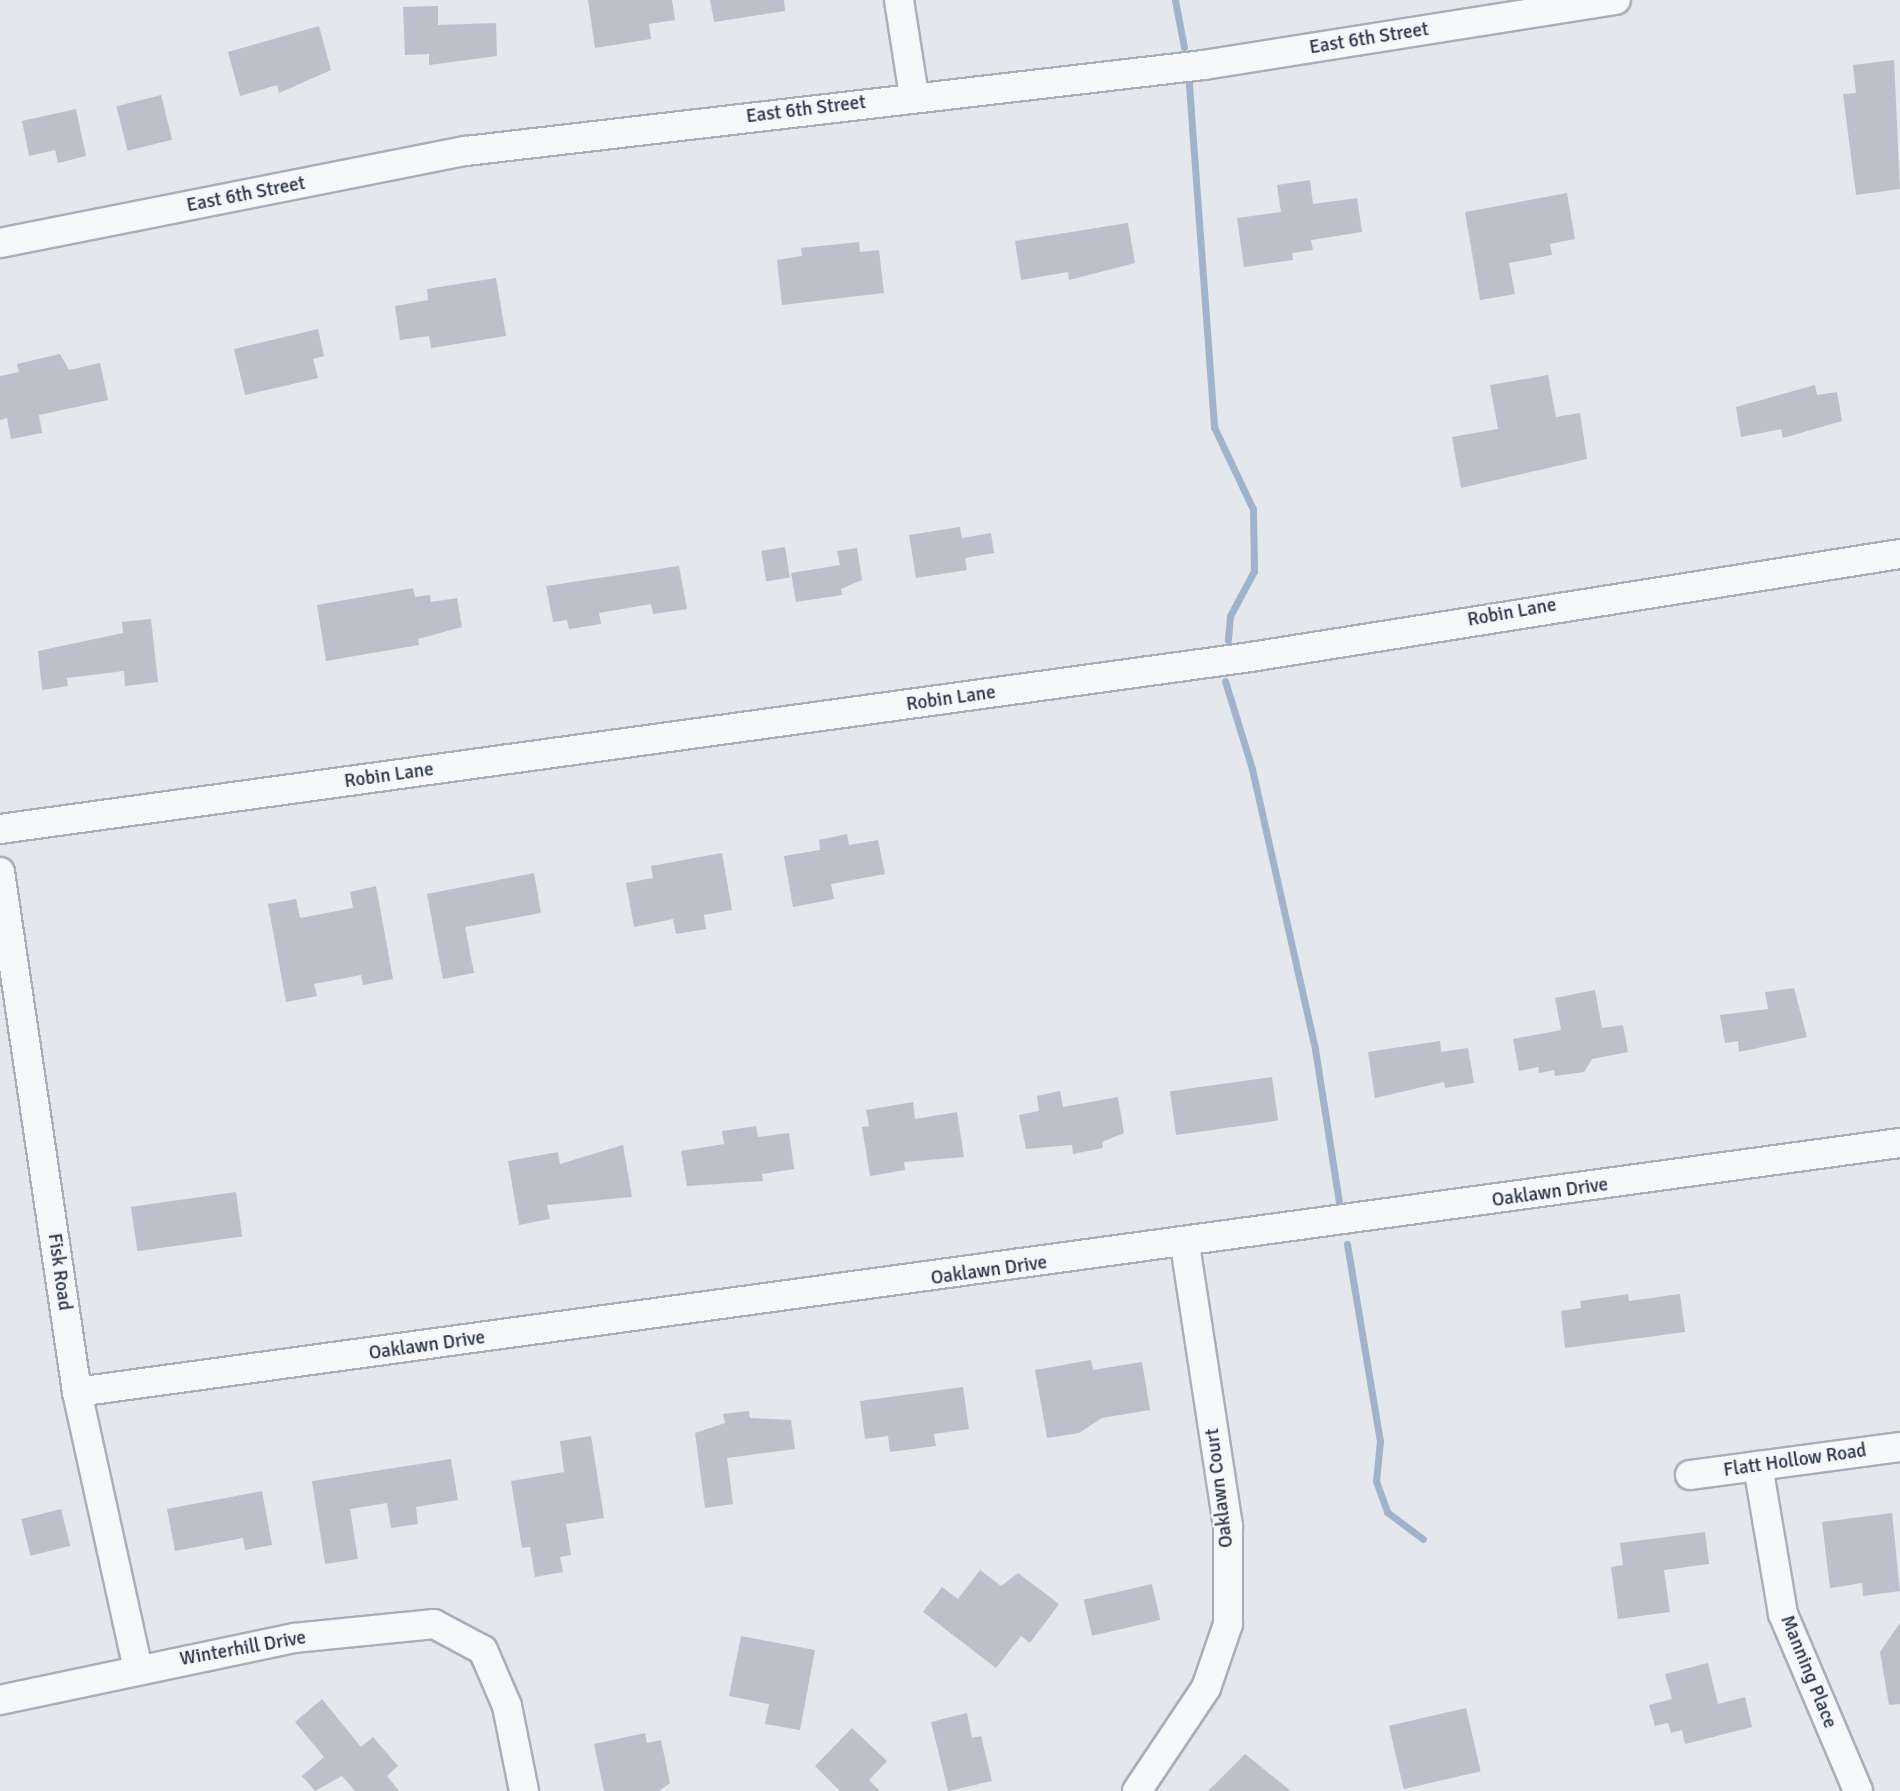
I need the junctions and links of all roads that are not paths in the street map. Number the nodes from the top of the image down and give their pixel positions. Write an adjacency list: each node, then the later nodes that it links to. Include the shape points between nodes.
1 (899, 0): 3 (street)
2 (1616, 0): 3 (street, East 6th Street, via 1204,65)
3 (914, 96): 4 (street, East 6th Street, via 466,151)
4 (0, 243)
5 (1900, 554): 6 (street, Robin Lane, via 1244,658)
6 (0, 829)
7 (0, 872): 10 (street, Fisk Road)
8 (1900, 1143): 9 (street, Oaklawn Drive)
9 (1185, 1245): 10 (street, Oaklawn Drive); 17 (street, Oaklawn Court, via 1228,1525 1228,1624 1206,1688)
10 (77, 1392): 14 (street, Fisk Road)
11 (1900, 1447): 12 (street, Flatt Hollow Road)
12 (1758, 1466): 13 (street, Flatt Hollow Road); 18 (street, Manning Place, via 1783,1614)
13 (1690, 1475)
14 (138, 1669): 15 (street, Winterhill Drive); 16 (street, Winterhill Drive, via 294,1638 434,1624 483,1650 507,1706)
15 (0, 1700)
16 (524, 1791)
17 (1137, 1791)
18 (1858, 1791)

